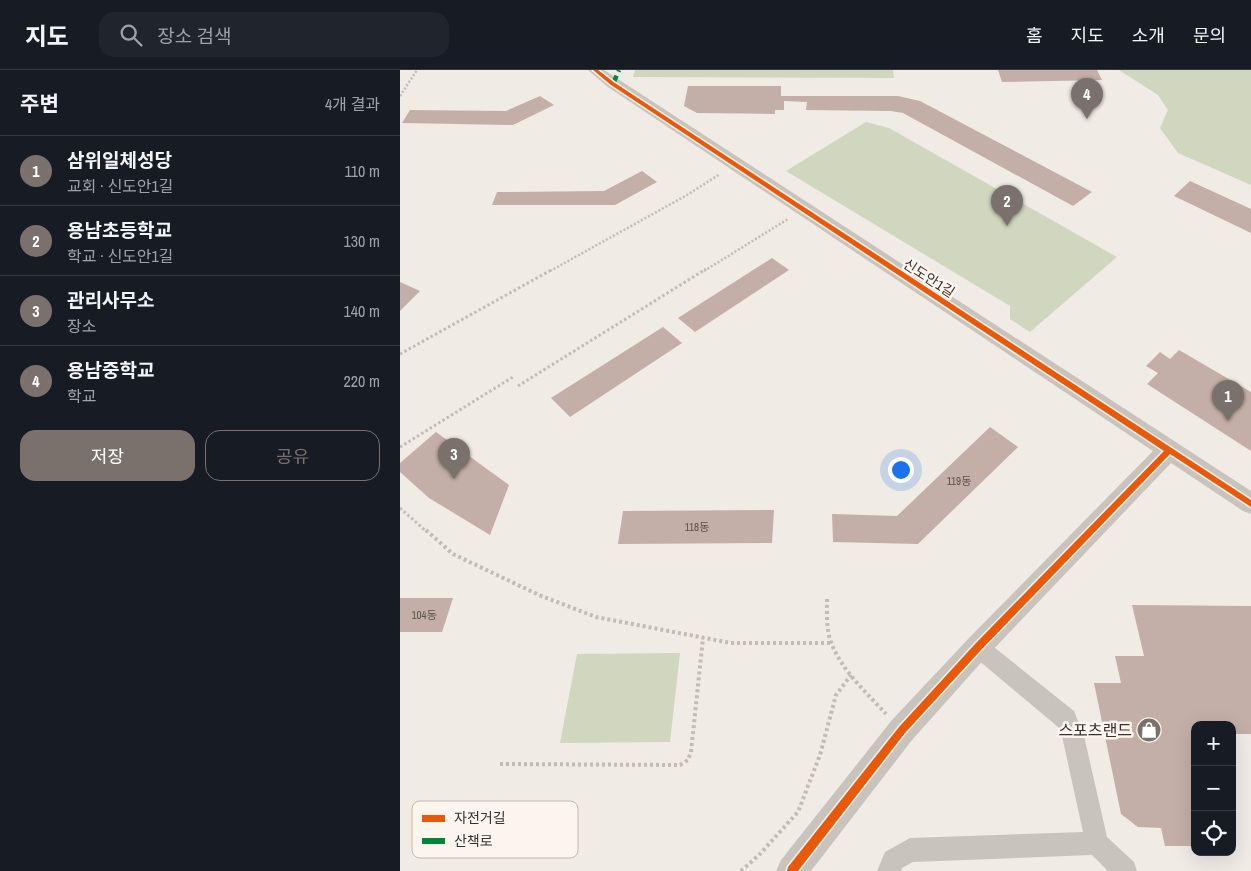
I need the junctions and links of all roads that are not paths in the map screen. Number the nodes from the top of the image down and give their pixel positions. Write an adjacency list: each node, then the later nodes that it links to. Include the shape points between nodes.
1 (595, 70): 2 (street, 신도안1길)
2 (1168, 451): 3 (street, 신도안1길); 4 (street)
3 (1251, 504)
4 (978, 647): 5 (street, via 1066,719 1073,736); 6 (street, via 902,730)
5 (1097, 843): 7 (street, via 910,850 893,860); 8 (street)
6 (792, 871)
7 (889, 871)
8 (1125, 871)

